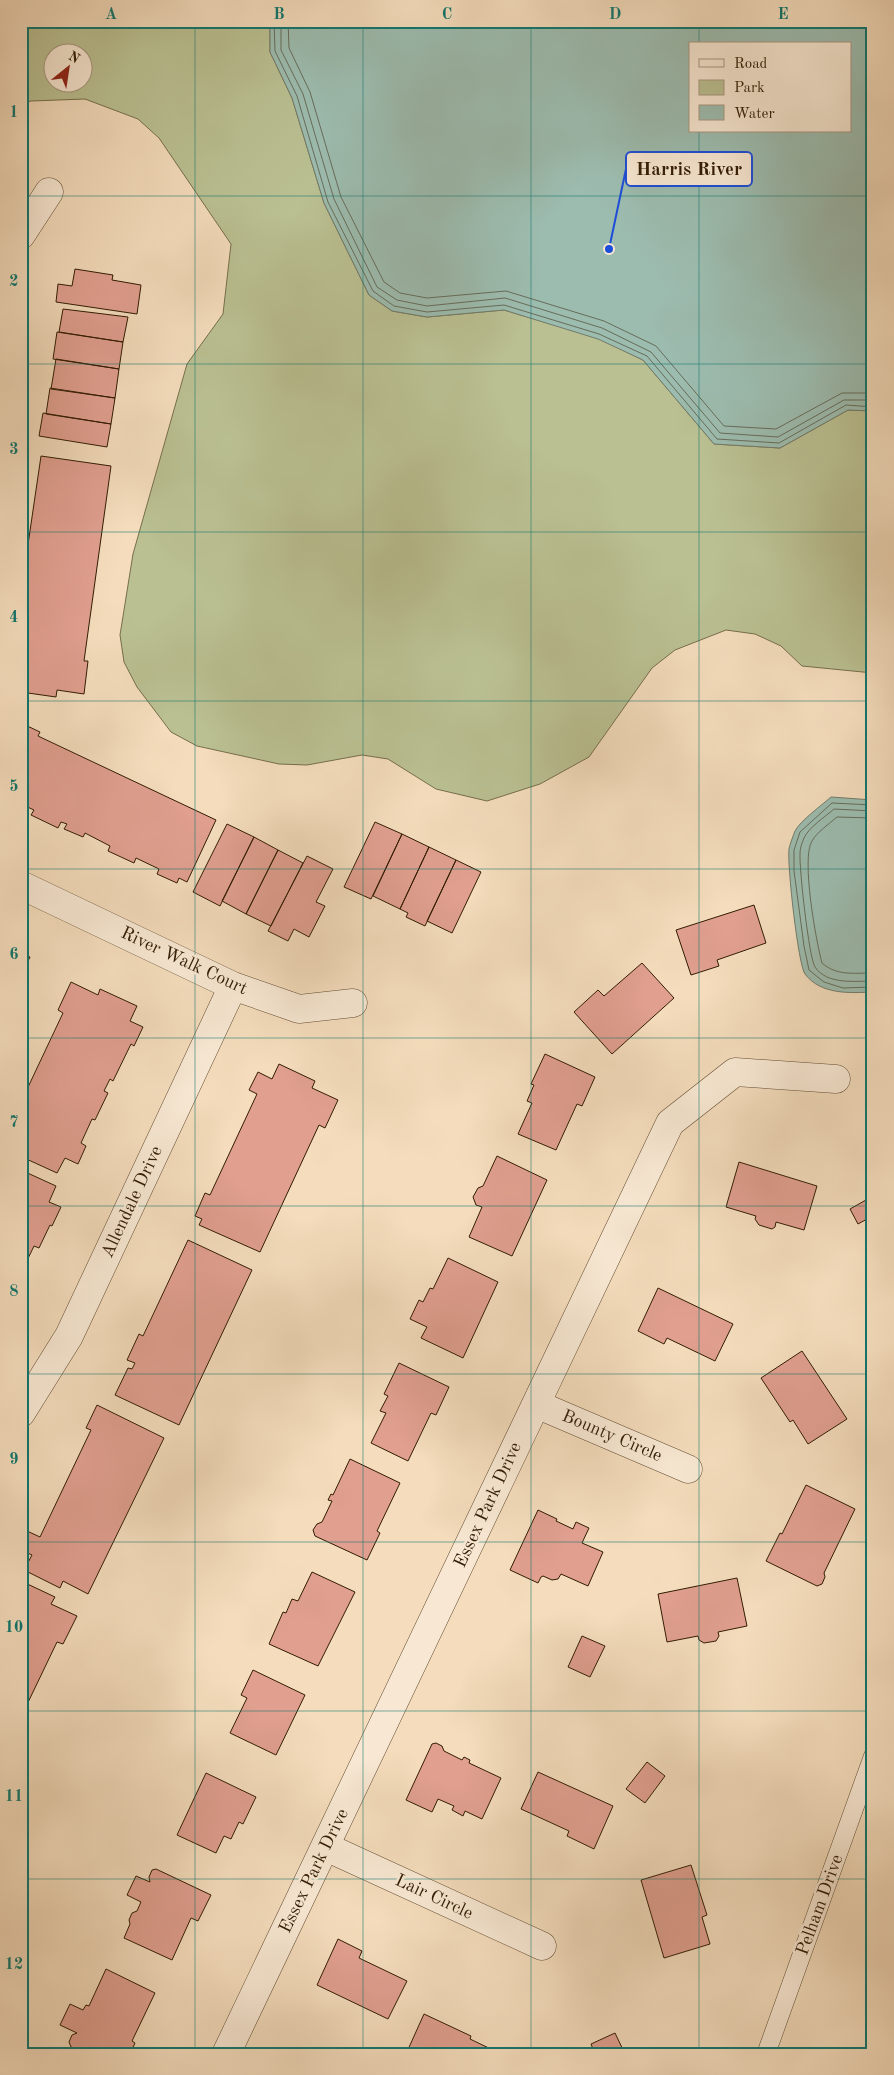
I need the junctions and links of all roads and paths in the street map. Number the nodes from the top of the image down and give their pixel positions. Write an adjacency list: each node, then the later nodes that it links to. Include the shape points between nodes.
1 (49, 192): 2 (street)
2 (21, 235)
3 (21, 885): 4 (street, River Walk Court)
4 (233, 986): 5 (street, River Walk Court, via 299,1010); 8 (street, Allendale Drive, via 69,1336)
5 (353, 1003)
6 (836, 1079): 7 (street, Essex Park Drive, via 735,1072 670,1123)
7 (536, 1404): 9 (street, Bounty Circle); 11 (street, Essex Park Drive)
8 (21, 1413)
9 (688, 1469)
10 (873, 1756): 14 (lane, Pelham Drive)
11 (326, 1847): 12 (street, Lair Circle); 13 (street, Essex Park Drive)
12 (542, 1946)
13 (226, 2054)
14 (766, 2054)

